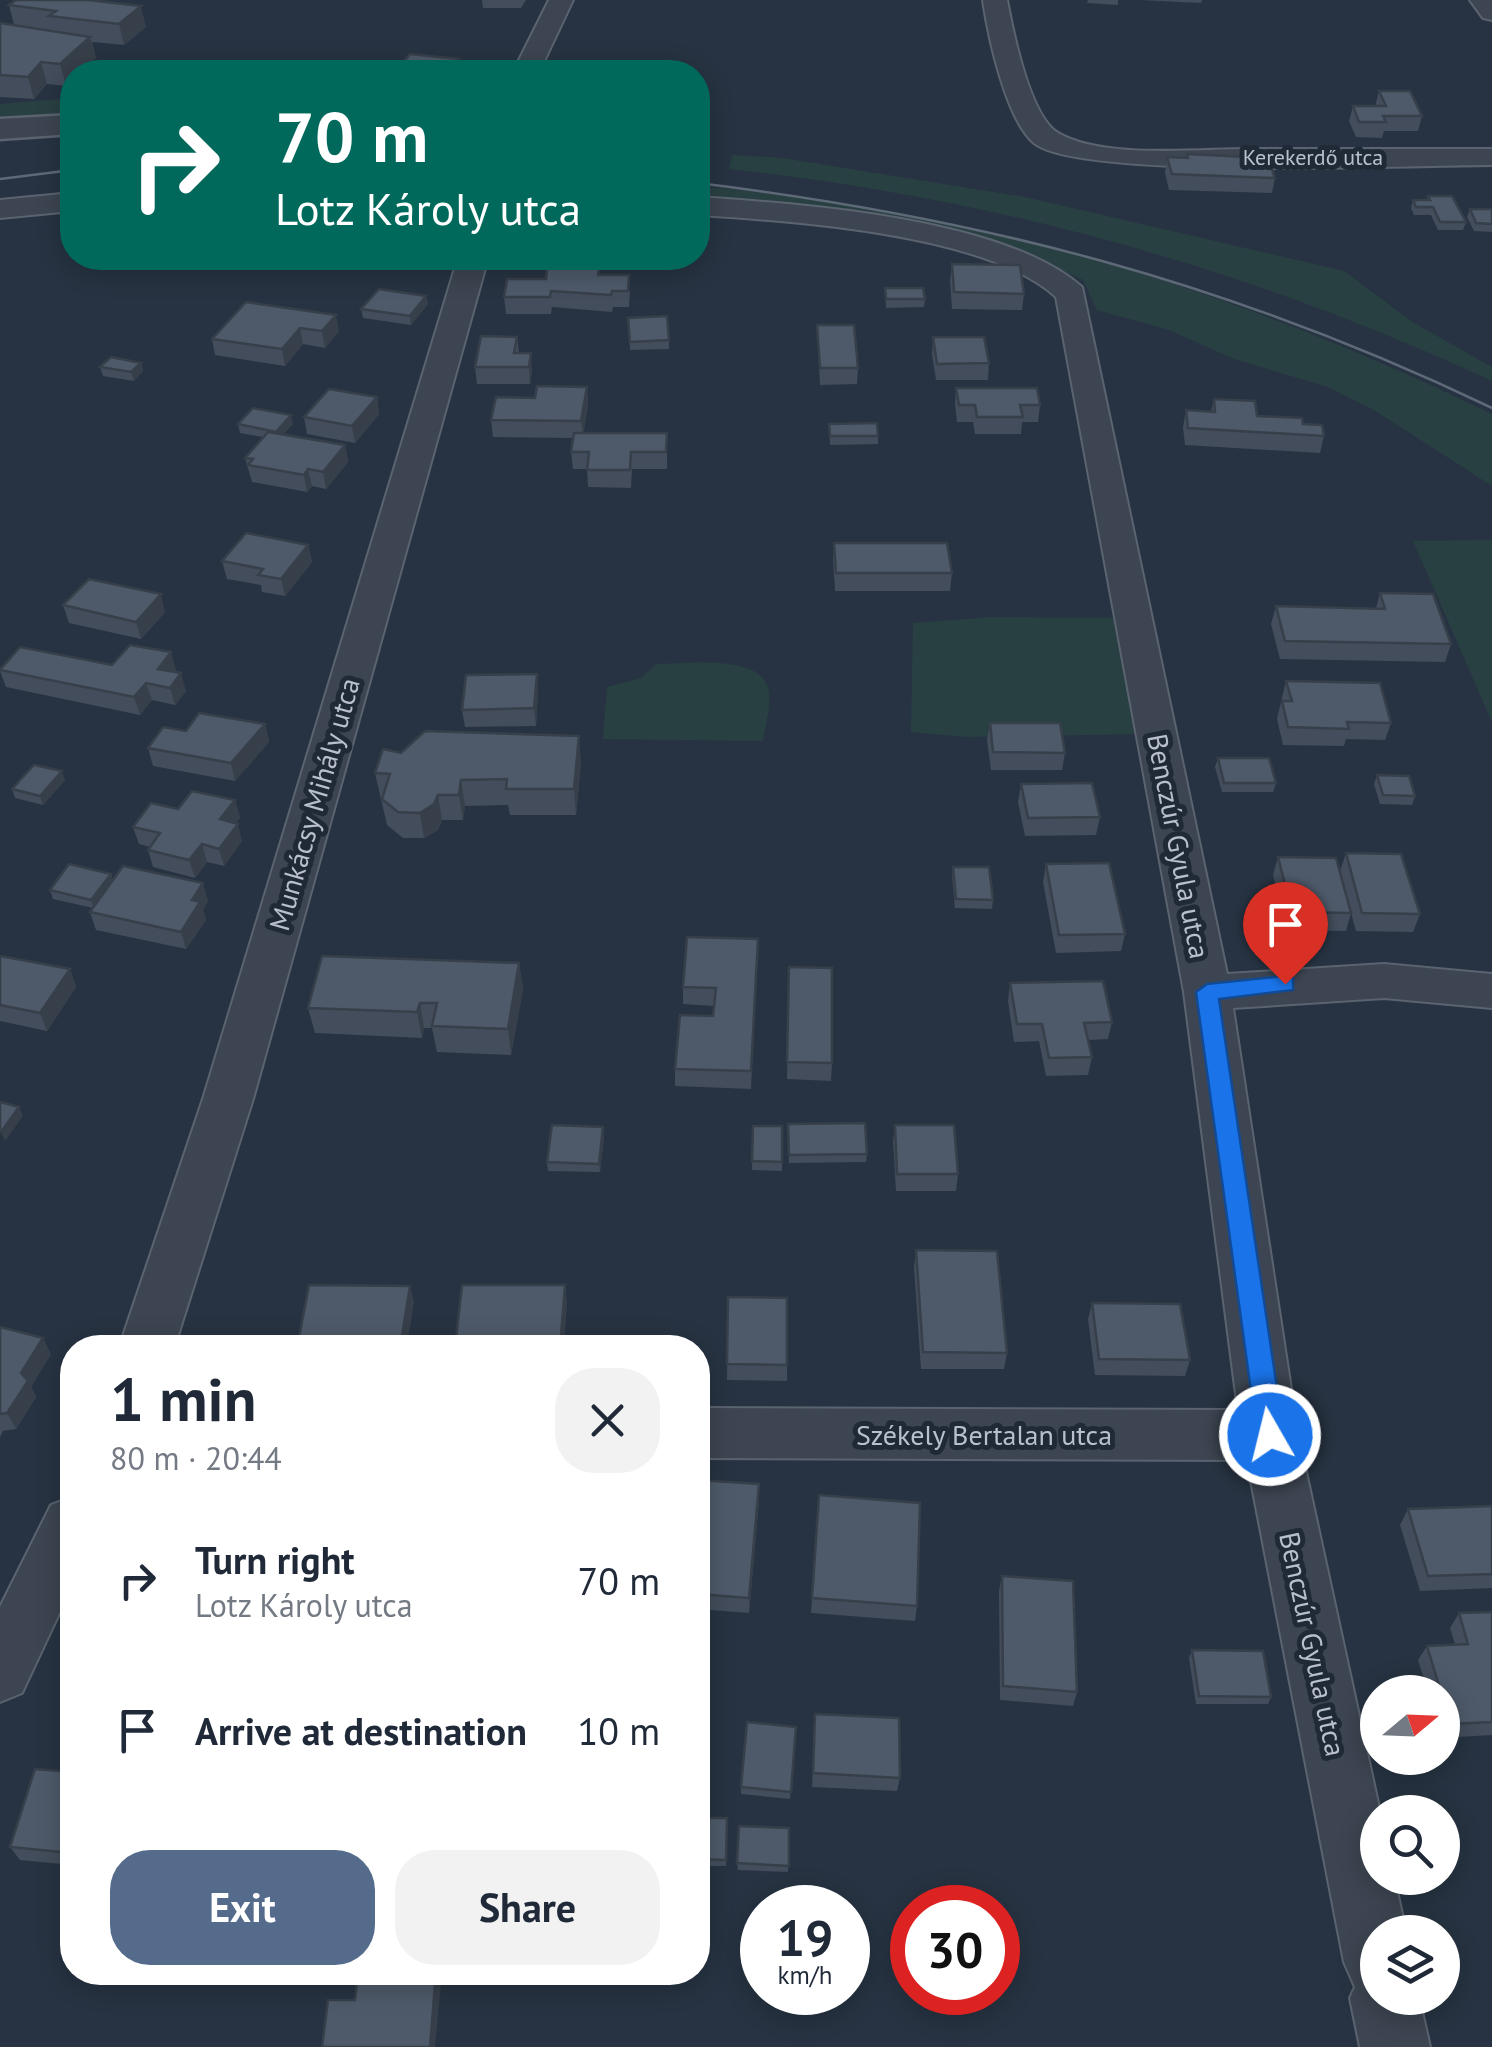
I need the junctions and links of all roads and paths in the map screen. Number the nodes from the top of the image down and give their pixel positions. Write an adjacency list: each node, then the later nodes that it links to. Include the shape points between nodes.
1 (560, 0): 5 (street)
2 (995, 0): 8 (street, Kerekerdő utca, via 1003,49 1026,106 1044,137 1078,152)
3 (1482, 0): 4 (street)
4 (1492, 13)
5 (532, 60)
6 (60, 126): 7 (street)
7 (0, 128)
8 (1492, 158)
9 (60, 203): 11 (street)
10 (710, 207): 14 (street, Benczúr Gyula utca, via 880,226 1024,263 1065,282 1080,324)
11 (0, 209)
12 (469, 270): 15 (street, Munkácsy Mihály utca, via 233,1080)
13 (1492, 991): 14 (street, via 1384,981)
14 (1207, 992): 17 (street, Benczúr Gyula utca)
15 (150, 1335)
16 (710, 1433): 17 (street, Székely Bertalan utca)
17 (1270, 1435): 20 (street, Benczúr Gyula utca)
18 (60, 1549): 19 (street)
19 (0, 1672)
20 (1368, 1915)
21 (1388, 2015): 22 (street)
22 (1395, 2047)

